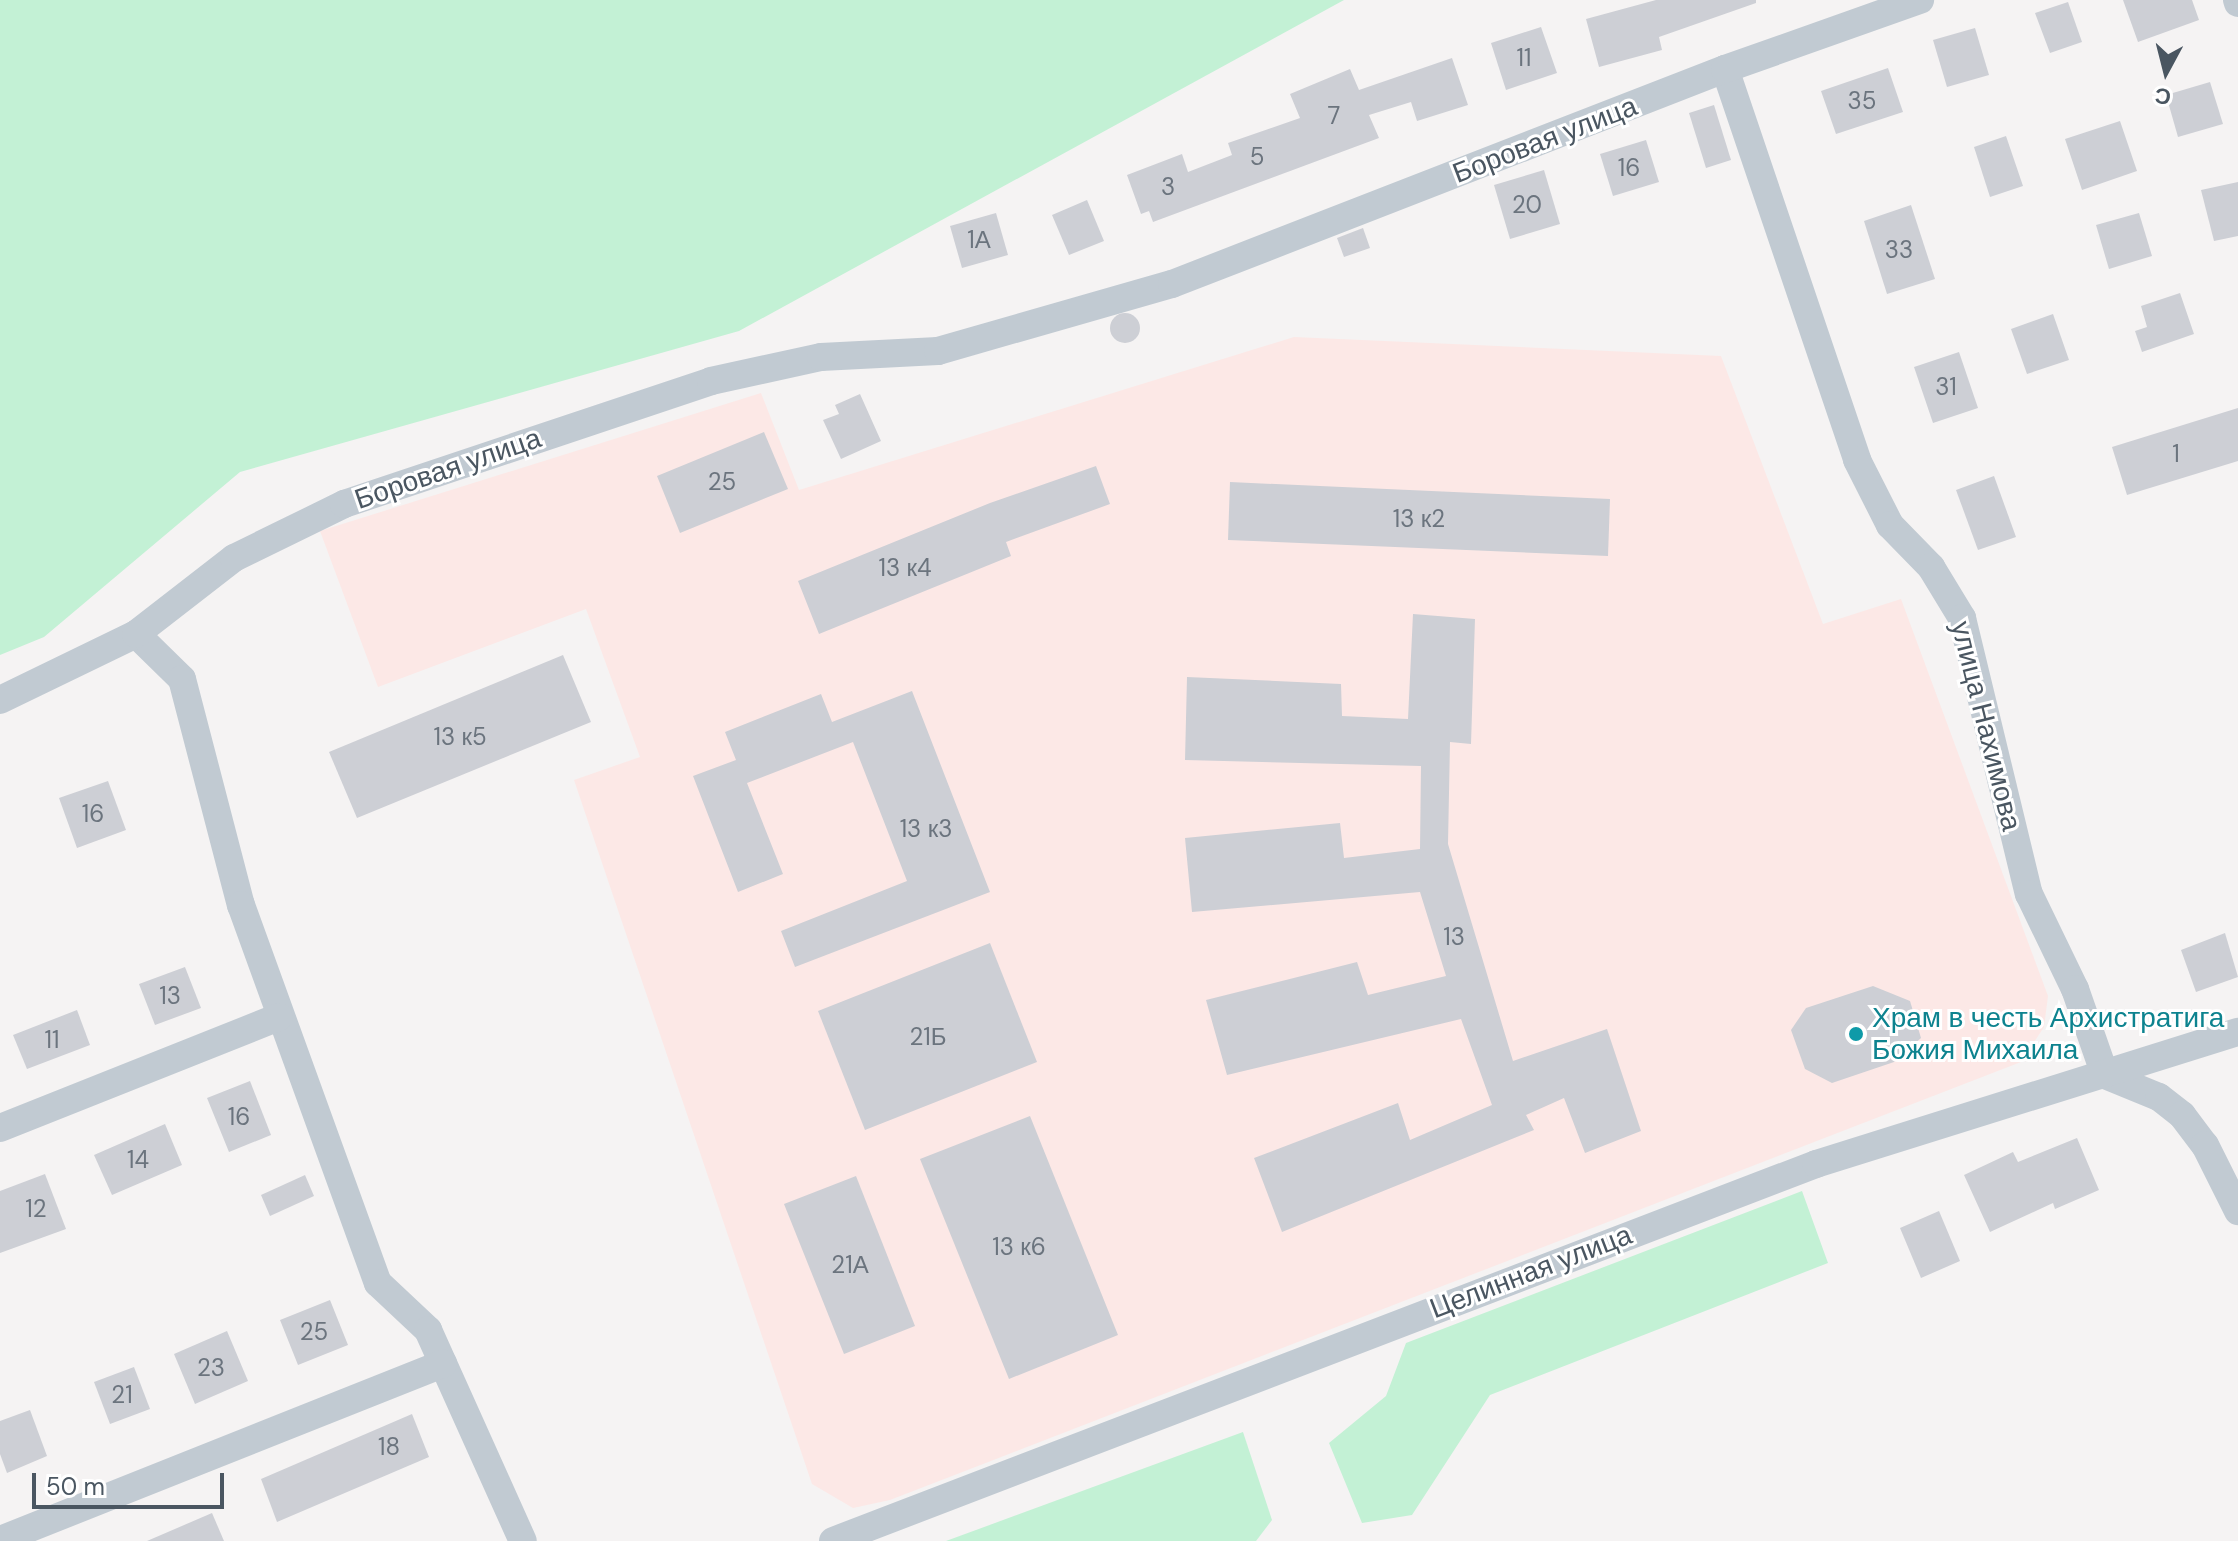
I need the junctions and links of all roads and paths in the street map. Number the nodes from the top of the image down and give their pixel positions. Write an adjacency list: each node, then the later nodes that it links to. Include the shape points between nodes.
1 (1920, 0): 2 (street, Боровая улица)
2 (1725, 69): 3 (street, Боровая улица, via 1172,284 938,351 821,357 711,381 344,504 234,558); 7 (street, улица Нахимова, via 1857,460 1890,525 1931,567 1962,618 2029,894 2075,989)
3 (136, 634): 4 (street, Боровая улица); 5 (street, via 182,679 241,905)
4 (0, 700)
5 (279, 1017): 8 (street); 10 (street, via 378,1283 428,1330)
6 (2238, 1032): 7 (street, Целинная улица)
7 (2105, 1075): 9 (street, via 2159,1097 2182,1115 2205,1145); 13 (street, Целинная улица, via 1816,1164)
8 (0, 1128)
9 (2238, 1211)
10 (443, 1364): 11 (street); 12 (street)
11 (0, 1540)
12 (523, 1541)
13 (833, 1541)

